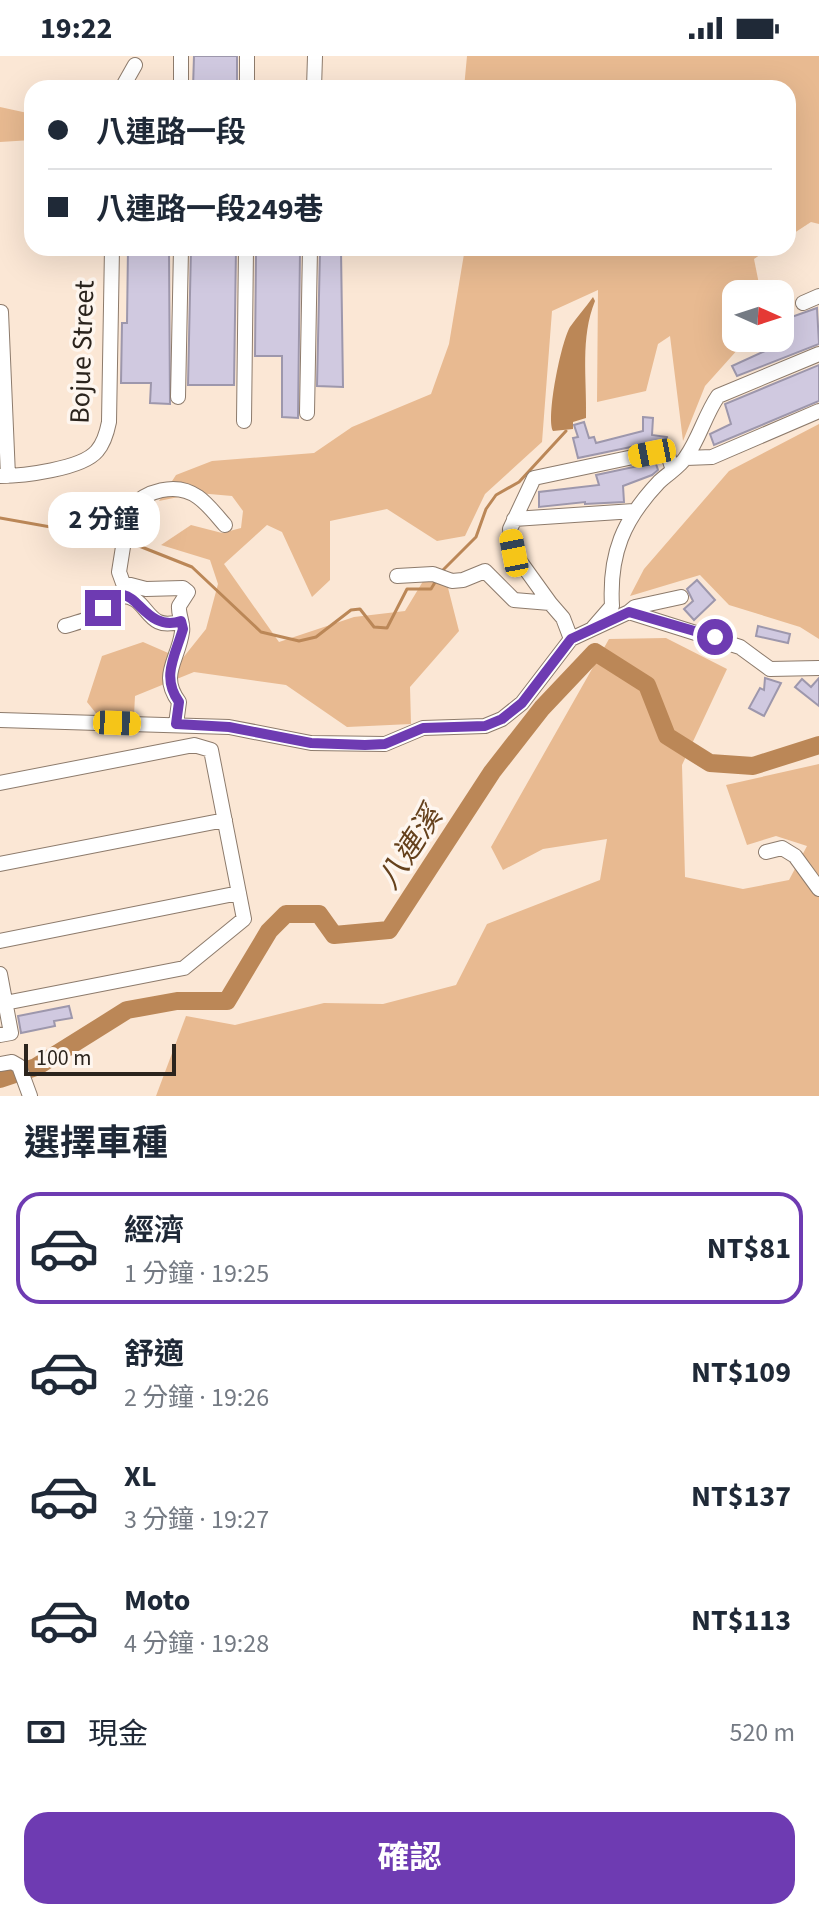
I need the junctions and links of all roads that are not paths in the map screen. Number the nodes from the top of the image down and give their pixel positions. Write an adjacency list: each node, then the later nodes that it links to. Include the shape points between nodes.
1 (181, 56): 6 (street)
2 (247, 56): 7 (street)
3 (315, 56): 8 (street)
4 (135, 65): 5 (street)
5 (127, 80)
6 (181, 80)
7 (247, 80)
8 (314, 80)
9 (112, 256): 23 (street, Bojue Street, via 105,438 96,453 75,462)
10 (181, 256): 17 (street)
11 (246, 256): 20 (street)
12 (310, 256): 19 (street)
13 (819, 296): 14 (street)
14 (803, 303)
15 (1, 312): 23 (street)
16 (819, 354): 21 (street, via 718,396)
17 (178, 397)
18 (819, 411): 21 (street, via 712,457)
19 (307, 413)
20 (244, 421)
21 (686, 458): 22 (street)
22 (673, 470): 24 (street); 25 (street, via 668,455 652,453 534,478)
23 (4, 476)
24 (634, 511): 25 (street); 33 (street, via 610,572 612,606)
25 (516, 515): 29 (street, via 510,529 514,553)
26 (225, 525): 31 (street, via 199,497 173,489 149,494 129,509 119,572 123,583 146,589 183,588 188,592 179,606)
27 (397, 576): 29 (street, via 433,574 452,581 485,571 514,600)
28 (681, 597): 30 (street)
29 (550, 603): 34 (street)
30 (629, 612): 33 (street); 35 (street, via 740,647 770,669)
31 (181, 621): 32 (street, via 159,624 134,598 119,595 93,617); 37 (street, via 169,675 169,688 179,702)
32 (65, 626)
33 (589, 632): 34 (street)
34 (571, 639): 37 (street, via 522,703 485,726 423,728 385,744 365,745)
35 (819, 668)
36 (0, 720): 37 (street)
37 (176, 724)
38 (0, 783): 39 (street, via 194,745 211,750)
39 (225, 820): 41 (street); 43 (street)
40 (766, 852): 42 (street, via 782,848 795,856)
41 (0, 864)
42 (819, 889)
43 (239, 893): 44 (street); 46 (street, via 244,919 184,968)
44 (0, 941)
45 (0, 974): 46 (street)
46 (5, 1003): 47 (street, via 11,1033)
47 (0, 1035)
48 (0, 1064): 49 (street, via 19,1066)
49 (30, 1095)

